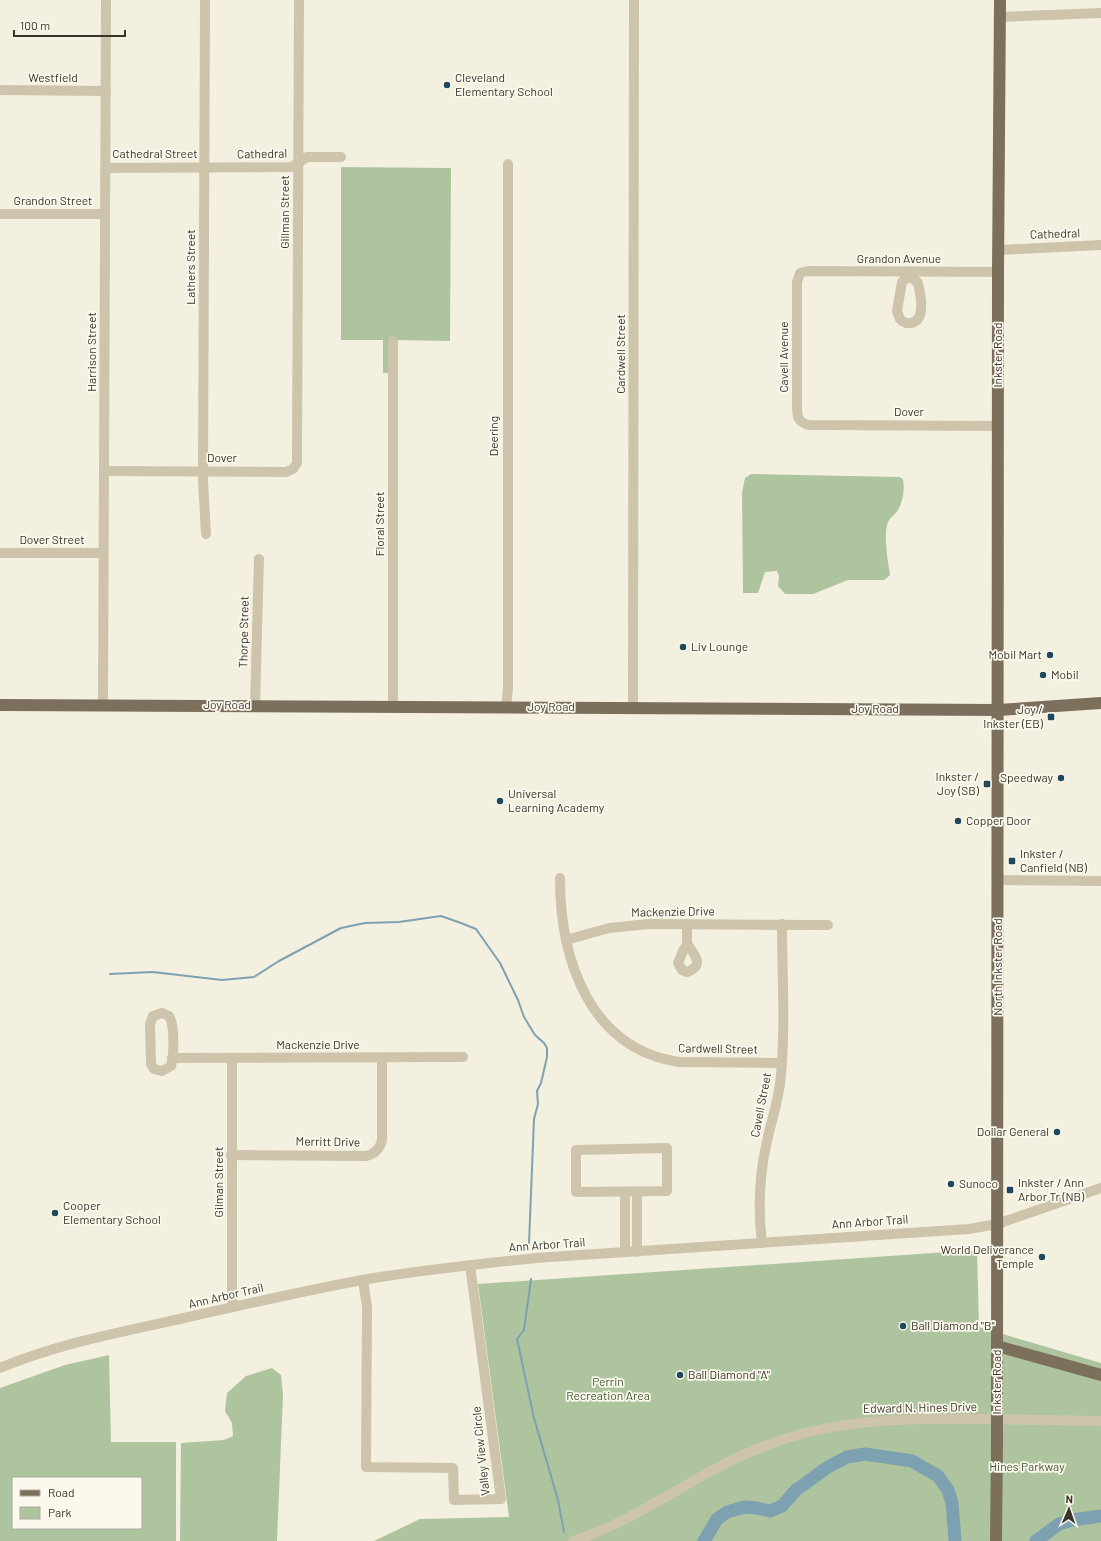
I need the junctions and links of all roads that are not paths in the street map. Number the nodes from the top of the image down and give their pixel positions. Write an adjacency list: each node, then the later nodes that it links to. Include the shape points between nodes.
1 (106, 0): 9 (street, Harrison Street)
2 (205, 0): 13 (street, Lathers Street)
3 (299, 0): 11 (street, Gillman Street)
4 (634, 0): 37 (street, Cardwell Street)
5 (1000, 0): 7 (main road, Inkster Road)
6 (1101, 13): 7 (street)
7 (1000, 17): 18 (main road, Inkster Road)
8 (0, 90): 9 (street, Westfield)
9 (106, 91): 14 (street, Harrison Street)
10 (341, 157): 11 (street, Cathedral, via 307,157)
11 (298, 163): 13 (street, Cathedral, via 292,167); 22 (street, Gillman Street)
12 (508, 164): 36 (street, Deering)
13 (204, 167): 14 (street, Cathedral Street); 26 (street, Lathers Street)
14 (106, 168): 16 (street, Harrison Street)
15 (0, 214): 16 (street, Grandon Street)
16 (105, 214): 25 (street, Harrison Street)
17 (1101, 246): 18 (street, Cathedral)
18 (1004, 249): 19 (main road, Inkster Road)
19 (998, 272): 20 (street, Grandon Avenue); 24 (main road, Inkster Road)
20 (800, 273): 23 (street, Cavell Avenue, via 797,282 796,414 805,424)
21 (393, 341): 35 (street, Floral Street)
22 (297, 423): 26 (street, Dover, via 297,460 293,469 286,472)
23 (819, 425): 24 (street, Dover)
24 (998, 426): 38 (main road, Inkster Road)
25 (104, 471): 26 (street, Dover); 29 (street, Harrison Street)
26 (203, 471): 27 (street, Lathers Street)
27 (206, 534)
28 (0, 553): 29 (street, Dover Street)
29 (103, 553): 33 (street, Harrison Street)
30 (258, 559): 34 (street, Thorpe Street)
31 (1101, 703): 38 (main road, Joy Road)
32 (0, 705): 33 (main road, Joy Road)
33 (103, 705): 34 (main road, Joy Road)
34 (255, 706): 35 (main road, Joy Road)
35 (393, 706): 36 (main road, Joy Road)
36 (506, 707): 37 (main road, Joy Road)
37 (633, 708): 38 (main road, Joy Road)
38 (998, 710): 40 (main road, North Inkster Road)
39 (560, 878): 45 (street, Cardwell Street)
40 (998, 880): 41 (street); 56 (main road, North Inkster Road)
41 (1101, 881)
42 (687, 924): 43 (street, Mackenzie Drive); 45 (street, Mackenzie Drive, via 624,926 594,931); 46 (street)
43 (782, 924): 44 (street, Mackenzie Drive); 51 (street, Cavell Street)
44 (828, 925)
45 (566, 940): 51 (street, Cardwell Street, via 576,972 593,1007 611,1030 637,1049 655,1057 679,1062)
46 (688, 944)
47 (463, 1057): 50 (street, Mackenzie Drive)
48 (172, 1058): 48 (street, via 171,1066 162,1071 154,1069 151,1064 150,1024 153,1016 157,1014 165,1014 171,1020); 49 (street, Mackenzie Drive)
49 (232, 1058): 50 (street, Mackenzie Drive); 52 (street, Gilman Street)
50 (382, 1058): 52 (street, Merritt Drive, via 382,1140 375,1153 366,1156)
51 (781, 1063): 57 (street, Cavell Street, via 777,1100 765,1147 761,1177 759,1212)
52 (232, 1155): 62 (street, Gilman Street)
53 (1101, 1188): 56 (street, Ann Arbor Trail)
54 (625, 1192): 55 (street); 55 (street, via 576,1192 576,1150 667,1148 667,1191); 58 (street)
55 (637, 1192): 59 (street)
56 (997, 1224): 57 (street, Ann Arbor Trail, via 969,1229); 63 (main road, Inkster Road)
57 (762, 1243): 59 (street, Ann Arbor Trail)
58 (625, 1252): 59 (street, Ann Arbor Trail); 60 (street, Ann Arbor Trail)
59 (637, 1252)
60 (470, 1265): 61 (street, Ann Arbor Trail); 61 (street, Valley View Circle, via 500,1500 454,1500 453,1468 366,1467 367,1307)
61 (363, 1280): 62 (street, Ann Arbor Trail)
62 (233, 1307): 64 (street, Ann Arbor Trail, via 67,1345 25,1357)
63 (997, 1346): 65 (main road); 68 (main road, Inkster Road, bridge)
64 (0, 1368)
65 (1101, 1374)
66 (1101, 1421): 67 (street, Edward N. Hines Drive, via 921,1418 857,1422 809,1432 741,1456 651,1506)
67 (573, 1541)
68 (996, 1541)

